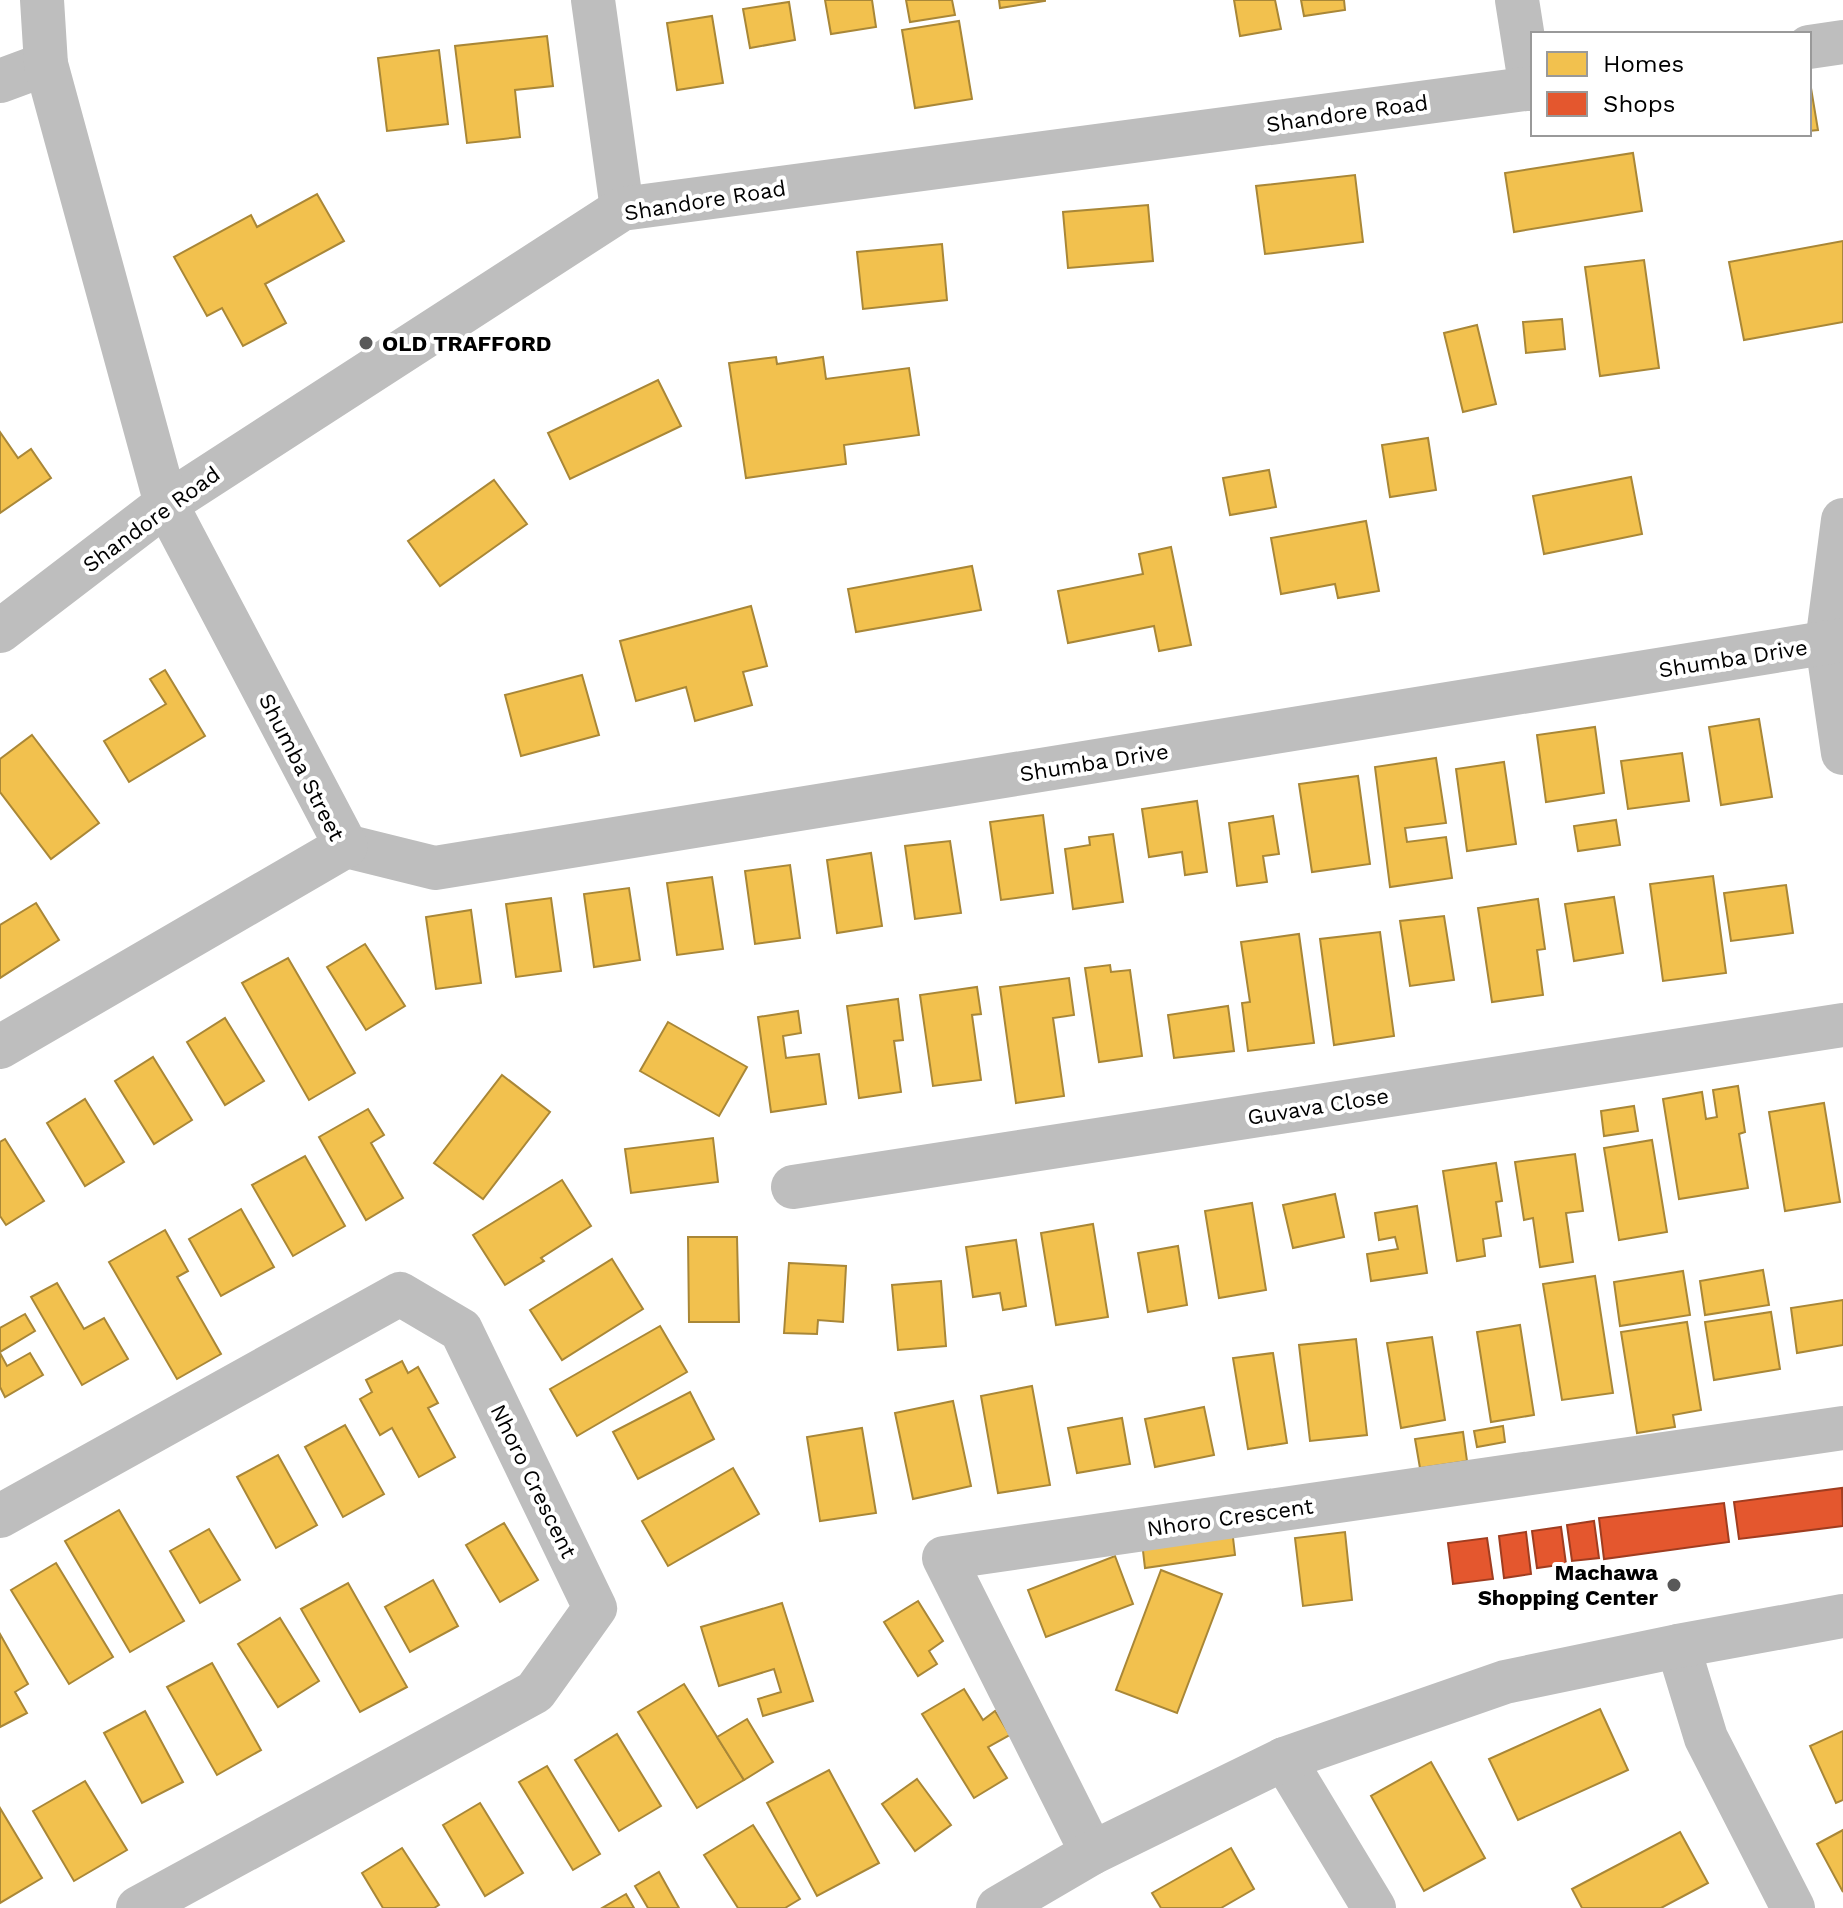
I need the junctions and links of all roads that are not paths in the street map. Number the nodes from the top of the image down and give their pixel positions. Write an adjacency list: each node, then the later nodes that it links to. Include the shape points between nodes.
1 (42, 0): 6 (street, Shumba Street)
2 (593, 0): 10 (street)
3 (1517, 0): 8 (street)
4 (1843, 42): 5 (street)
5 (1811, 47)
6 (46, 64): 7 (street); 11 (street, Shumba Street)
7 (0, 81)
8 (1531, 82)
9 (1531, 88): 10 (street, Shandore Road)
10 (622, 209): 11 (street, Shandore Road)
11 (166, 504): 13 (street, Shandore Road); 16 (street, Shumba Street)
12 (1843, 520): 14 (street)
13 (0, 631)
14 (1835, 641): 15 (street); 16 (street, Shumba Drive, via 435,868)
15 (1843, 753)
16 (346, 846): 18 (street, Shumba Street)
17 (1843, 1025): 19 (street, Guvava Close)
18 (0, 1047)
19 (793, 1187)
20 (1843, 1428): 25 (street, Nhoro Crescent, via 944,1558)
21 (0, 1516): 26 (street, Nhoro Crescent, via 400,1294 461,1330 595,1608 535,1692)
22 (1843, 1616): 23 (street)
23 (1678, 1646): 24 (street, via 1505,1682); 29 (street, via 1706,1738)
24 (1284, 1759): 25 (street); 28 (street)
25 (1092, 1853): 27 (street)
26 (138, 1908)
27 (998, 1908)
28 (1374, 1908)
29 (1793, 1908)

